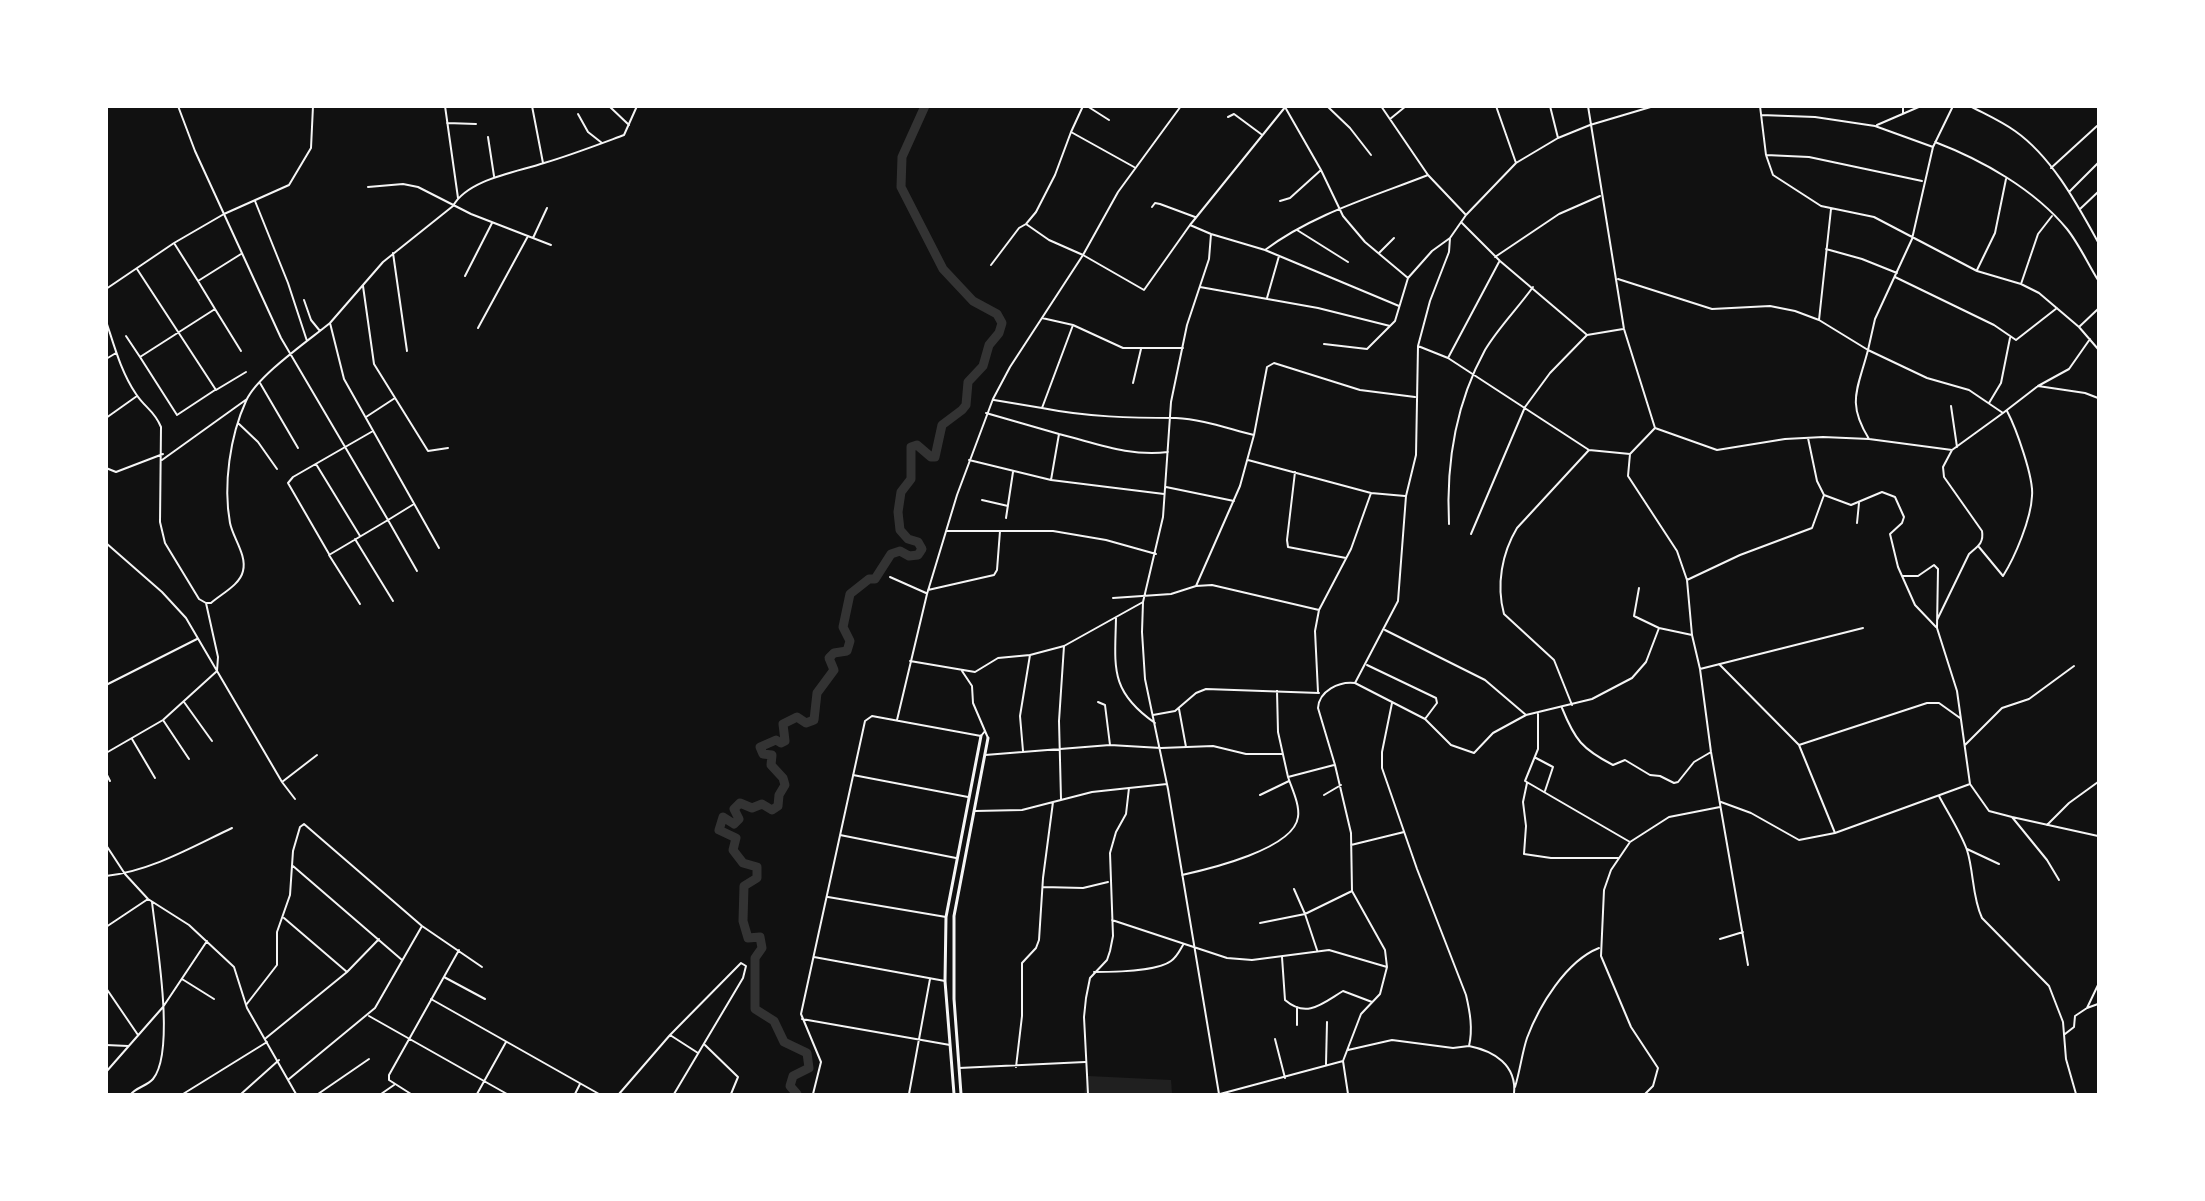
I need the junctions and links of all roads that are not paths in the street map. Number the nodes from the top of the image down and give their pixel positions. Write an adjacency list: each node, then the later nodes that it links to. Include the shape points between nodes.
1 (178, 106): 67 (street)
2 (313, 106): 59 (street, via 307,157 289,185)
3 (445, 106): 29 (street)
4 (532, 106): 46 (street)
5 (609, 106): 32 (street)
6 (637, 106): 32 (street)
7 (1083, 106): 35 (street)
8 (1087, 106): 28 (street)
9 (1181, 106): 47 (street)
10 (1327, 106): 43 (street)
11 (1381, 106): 27 (street)
12 (1406, 106): 27 (street)
13 (1496, 106): 44 (street)
14 (1550, 106): 38 (street)
15 (1588, 106): 31 (street)
16 (1654, 106): 31 (street)
17 (1760, 106): 25 (street)
18 (1903, 106): 23 (street)
19 (1921, 106): 23 (street)
20 (1953, 106): 39 (street)
21 (1970, 106): 48 (street, via 2018,132)
22 (1285, 107): 36 (street); 49 (street)
23 (1903, 113): 33 (street)
24 (578, 114): 40 (street, via 588,132)
25 (1761, 115): 33 (street, via 1815,117); 42 (street)
26 (1228, 117): 36 (street, via 1234,114)
27 (1390, 119): 50 (street)
28 (1109, 120)
29 (447, 123): 30 (street); 58 (street)
30 (476, 124)
31 (1590, 124): 38 (street); 57 (street)
32 (629, 125): 40 (street, via 624,135)
33 (1875, 126): 41 (street)
34 (2097, 126): 48 (street)
35 (1071, 132): 47 (street); 73 (street, via 1055,175)
36 (1262, 134): 70 (street)
37 (488, 137): 51 (street)
38 (1558, 138): 44 (street)
39 (1935, 142): 41 (street); 52 (street, via 1971,156)
40 (602, 143): 46 (street)
41 (1933, 147): 53 (street)
42 (1766, 155): 53 (street, via 1809,158); 64 (street, via 1773,175 1814,202)
43 (1371, 156)
44 (1516, 163): 68 (street)
45 (2098, 163): 55 (street)
46 (543, 164): 51 (street)
47 (1134, 167): 90 (street)
48 (2050, 168): 55 (street)
49 (1321, 170): 60 (street, via 1290,198); 65 (street)
50 (1428, 175): 65 (street); 68 (street)
51 (494, 177): 58 (street)
52 (2006, 179): 69 (street); 97 (street, via 1995,233)
53 (1924, 181): 81 (street)
54 (368, 187): 61 (street, via 403,184)
55 (2068, 192): 66 (street)
56 (2098, 192): 66 (street)
57 (1600, 196): 92 (street, via 1559,214); 102 (street)
58 (458, 198): 61 (street)
59 (255, 201): 67 (street); 131 (street)
60 (1280, 201)
61 (453, 206): 72 (street); 88 (street)
62 (1152, 207): 70 (street, via 1160,204)
63 (547, 208): 78 (street)
64 (1831, 208): 81 (street, via 1874,217); 85 (street)
65 (1339, 209): 75 (street); 89 (street)
66 (2080, 209): 82 (street)
67 (224, 214): 83 (street); 87 (street)
68 (1466, 215): 71 (street)
69 (2053, 215): 103 (street, via 2067,229); 105 (street, via 2038,234)
70 (1196, 218): 74 (street)
71 (1461, 222): 80 (street); 92 (street)
72 (492, 223): 77 (street); 99 (street)
73 (1026, 224): 90 (street, via 1049,240); 95 (street)
74 (1190, 225): 76 (street); 90 (street, via 1144,290)
75 (1297, 230): 86 (street); 94 (street)
76 (1211, 234): 86 (street); 107 (street, via 1209,259)
77 (528, 236): 78 (street); 123 (street)
78 (533, 238): 84 (street)
79 (1394, 238): 89 (street)
80 (1450, 238): 101 (street); 133 (street, via 1449,252)
81 (1912, 239): 97 (street); 98 (street)
82 (2098, 242)
83 (174, 243): 96 (street); 104 (street)
84 (551, 245)
85 (1826, 249): 98 (street); 117 (street)
86 (1265, 250): 91 (street)
87 (242, 253): 104 (street); 141 (street)
88 (393, 253): 106 (street); 139 (street)
89 (1379, 254): 101 (street)
90 (1083, 255): 116 (street)
91 (1279, 256): 110 (street); 112 (street)
92 (1495, 257): 93 (street)
93 (1500, 261): 108 (street); 143 (street)
94 (1348, 262)
95 (991, 265)
96 (137, 269): 109 (street); 126 (street)
97 (1977, 271): 105 (street)
98 (1897, 273): 100 (street)
99 (465, 276)
100 (1895, 277): 129 (street, via 1994,325); 137 (street, via 1875,319)
101 (1408, 278): 112 (street)
102 (1617, 279): 117 (street, via 1712,309 1770,306); 124 (street)
103 (2098, 280)
104 (198, 281): 114 (street)
105 (2021, 284): 113 (street)
106 (363, 286): 119 (street); 153 (street, via 374,364)
107 (1200, 287): 110 (street); 134 (street)
108 (1533, 287): 127 (street); 146 (street, via 1486,349)
109 (106, 289)
110 (1267, 298): 121 (street)
111 (304, 300): 125 (street)
112 (1399, 306): 121 (street)
113 (2057, 308): 122 (street); 129 (street, via 2018,340)
114 (215, 309): 126 (street); 138 (street)
115 (2098, 309): 122 (street)
116 (1042, 318): 120 (street); 156 (street)
117 (1819, 320): 137 (street)
118 (106, 321): 140 (street)
119 (330, 323): 125 (street); 164 (street, via 344,379)
120 (1073, 325): 136 (street, via 1123,348); 160 (street)
121 (1390, 326): 132 (street, via 1365,351)
122 (2079, 327): 130 (street)
123 (478, 328)
124 (1624, 329): 127 (street); 168 (street)
125 (320, 331): 131 (street)
126 (177, 333): 142 (street); 150 (street)
127 (1587, 335): 158 (street)
128 (126, 336): 142 (street)
129 (2010, 337): 157 (street, via 2001,383)
130 (2090, 339): 135 (street); 149 (street, via 2068,369)
131 (307, 342): 141 (street)
132 (1324, 344)
133 (1418, 346): 143 (street); 152 (street)
134 (1183, 348): 136 (street); 166 (street)
135 (2098, 349)
136 (1141, 350): 148 (street)
137 (1869, 350): 157 (street, via 1927,378 1969,390); 173 (street, via 1855,400 1856,416)
138 (241, 351)
139 (407, 351)
140 (116, 353): 144 (street); 151 (street)
141 (290, 356): 147 (street); 174 (street)
142 (140, 357): 150 (street, via 177,415)
143 (1448, 357): 146 (street)
144 (106, 359)
145 (246, 372): 150 (street)
146 (1474, 374): 158 (street); 205 (street, via 1456,426 1447,476)
147 (260, 383): 155 (street); 176 (street)
148 (1133, 383)
149 (2038, 386): 154 (street); 161 (street)
150 (216, 390)
151 (137, 396): 165 (street); 181 (street, via 156,413)
152 (1415, 397): 171 (street, via 1360,390 1274,363 1267,367); 196 (street, via 1416,455)
153 (395, 398): 164 (street); 177 (street, via 428,451)
154 (2098, 398)
155 (247, 399): 167 (street); 183 (street)
156 (993, 399): 160 (street); 162 (street)
157 (1989, 403): 163 (street)
158 (1525, 406): 178 (street); 208 (street)
159 (1951, 406): 175 (street)
160 (1042, 408): 166 (street, via 1089,416)
161 (2007, 410): 163 (street); 213 (street, via 2030,479 2031,502 2003,576)
162 (987, 413): 170 (street); 184 (street)
163 (2003, 413): 175 (street)
164 (366, 417): 169 (street)
165 (106, 418)
166 (1170, 419): 171 (street, via 1197,421); 180 (street)
167 (238, 423): 188 (street, via 258,441); 230 (street, via 227,498 243,573 240,580)
168 (1655, 428): 172 (street, via 1717,450); 182 (street)
169 (373, 431): 174 (street); 200 (street)
170 (1059, 434): 180 (street, via 1124,452); 191 (street)
171 (1254, 435): 185 (street)
172 (1808, 438): 173 (street); 195 (street)
173 (1869, 439): 179 (street)
174 (345, 447): 186 (street); 203 (street)
175 (1957, 447): 179 (street)
176 (298, 448)
177 (448, 448)
178 (1588, 450): 182 (street); 258 (street, via 1517,528 1501,570 1504,614 1554,660)
179 (1952, 450): 213 (street, via 1943,467 1944,477 1982,531)
180 (1168, 452): 192 (street)
181 (163, 454): 183 (street); 187 (street, via 116,472)
182 (1630, 454): 222 (street, via 1628,476 1677,551)
183 (162, 460): 230 (street, via 160,522 165,543 199,599)
184 (969, 460): 189 (street); 206 (street)
185 (1248, 460): 190 (street); 198 (street)
186 (316, 464): 209 (street); 217 (street, via 289,480 288,487)
187 (106, 468)
188 (277, 469)
189 (1013, 472): 191 (street); 201 (street)
190 (1295, 472): 193 (street); 218 (street, via 1288,547)
191 (1051, 480): 194 (street)
192 (1166, 487): 194 (street); 198 (street)
193 (1371, 493): 196 (street); 218 (street)
194 (1165, 494): 216 (street)
195 (1824, 495): 199 (street, via 1846,505); 222 (street, via 1816,519 1806,531)
196 (1406, 496): 238 (street, via 1398,601)
197 (982, 500): 201 (street)
198 (1234, 501): 223 (street)
199 (1859, 503): 204 (street); 220 (street, via 1882,492 1892,493 1899,501 1903,521 1890,536)
200 (414, 504): 203 (street); 214 (street)
201 (1008, 506): 202 (street)
202 (1006, 518)
203 (388, 520): 209 (street); 219 (street)
204 (1857, 523)
205 (1449, 524)
206 (946, 531): 207 (street); 225 (street)
207 (1000, 531): 216 (street, via 1053,531); 225 (street, via 994,575)
208 (1471, 534)
209 (360, 536): 210 (street)
210 (355, 539): 217 (street); 228 (street)
211 (106, 543): 212 (street)
212 (110, 546): 215 (street); 240 (street, via 174,604)
213 (1978, 547): 234 (street, via 1970,554)
214 (439, 548)
215 (106, 549)
216 (1156, 554): 226 (street)
217 (329, 555): 231 (street)
218 (1347, 558): 232 (street)
219 (417, 571)
220 (1902, 576): 234 (street, via 1918,576 1932,566 1937,567); 237 (street, via 1918,611)
221 (890, 577): 225 (street)
222 (1687, 580): 239 (street)
223 (1196, 586): 226 (street); 232 (street, via 1227,587)
224 (1639, 588): 235 (street, via 1634,616)
225 (927, 592): 243 (street)
226 (1144, 597): 227 (street); 229 (street)
227 (1113, 598)
228 (393, 601)
229 (1143, 602): 233 (street); 262 (street, via 1145,679)
230 (206, 603): 249 (street, via 218,657)
231 (360, 604)
232 (1318, 610): 253 (street)
233 (1116, 618): 241 (street); 268 (street, via 1114,666 1118,681)
234 (1937, 620): 237 (street)
235 (1659, 628): 239 (street); 258 (street, via 1646,662 1632,678)
236 (1863, 628): 245 (street)
237 (1937, 628): 264 (street, via 1957,691)
238 (1385, 630): 244 (street); 263 (street, via 1476,674)
239 (1692, 635): 247 (street)
240 (198, 639): 249 (street); 251 (street)
241 (1064, 646): 242 (street); 278 (street)
242 (1030, 655): 248 (street, via 998,658 977,672); 280 (street, via 1020,716)
243 (910, 661): 248 (street); 267 (street)
244 (1367, 664): 250 (street); 265 (street, via 1436,698 1437,703)
245 (1719, 664): 247 (street); 274 (street)
246 (2074, 666): 276 (street, via 2029,699 2002,708)
247 (1700, 669): 281 (street)
248 (962, 670): 269 (street, via 972,686 973,703)
249 (217, 671): 255 (street); 294 (street)
250 (1355, 683): 254 (street); 257 (street)
251 (106, 686)
252 (1277, 691): 253 (street); 260 (street, via 1206,688); 283 (street)
253 (1318, 692): 254 (street)
254 (1322, 695): 288 (street, via 1318,708)
255 (183, 701): 266 (street); 273 (street)
256 (1098, 702): 275 (street, via 1105,705)
257 (1392, 703): 265 (street); 315 (street, via 1382,768)
258 (1572, 706): 259 (street)
259 (1562, 708): 261 (street); 281 (street, via 1574,737 1613,765 1624,760 1674,783 1694,762)
260 (1179, 709): 262 (street); 277 (street)
261 (1538, 714): 263 (street); 286 (street)
262 (1153, 715): 268 (street)
263 (1526, 715): 265 (street, via 1493,733 1474,753 1445,742)
264 (1960, 718): 274 (street, via 1939,703 1927,703); 276 (street)
265 (1425, 719)
266 (163, 720): 272 (street); 287 (street)
267 (897, 720): 270 (street); 290 (street, via 867,718)
268 (1156, 724): 279 (street)
269 (985, 731): 270 (street); 271 (street)
270 (981, 736): 305 (street)
271 (988, 738): 285 (street)
272 (132, 739): 282 (street); 291 (street)
273 (212, 741)
274 (1799, 744): 316 (street)
275 (1110, 745): 278 (street); 279 (street)
276 (1965, 745): 299 (street)
277 (1186, 747): 279 (street); 283 (street, via 1213,746 1268,756)
278 (1059, 748): 280 (street); 306 (street)
279 (1161, 748): 297 (street)
280 (1023, 752): 285 (street)
281 (1711, 752): 309 (street)
282 (106, 753)
283 (1282, 754): 292 (street)
284 (317, 755): 294 (street)
285 (985, 755): 311 (street)
286 (1536, 758): 296 (street, via 1525,777); 301 (street, via 1553,767)
287 (189, 759)
288 (1335, 765): 292 (street); 298 (street)
289 (106, 773): 293 (street)
290 (853, 775): 305 (street); 317 (street)
291 (155, 778)
292 (1288, 779): 302 (street); 328 (street, via 1298,808 1292,831 1248,855)
293 (110, 781)
294 (282, 782): 307 (street)
295 (2098, 782): 313 (street, via 2069,802)
296 (1527, 783): 301 (street); 324 (street, via 1523,802 1524,854)
297 (1167, 784): 300 (street); 328 (street)
298 (1341, 784): 303 (street); 321 (street)
299 (1970, 784): 304 (street); 312 (street, via 1989,812)
300 (1129, 788): 306 (street); 331 (street, via 1126,814 1112,843)
301 (1545, 791): 319 (street)
302 (1260, 795)
303 (1324, 795)
304 (1939, 795): 316 (street); 322 (street)
305 (968, 797): 323 (street)
306 (1061, 799): 308 (street)
307 (295, 800)
308 (1053, 802): 311 (street, via 1022,810); 332 (street)
309 (1720, 802): 310 (street); 316 (street, via 1751,813 1799,840)
310 (1720, 807): 319 (street, via 1669,817); 347 (street)
311 (975, 811): 338 (street)
312 (2012, 817): 313 (street); 330 (street)
313 (2047, 825): 318 (street)
314 (232, 828): 327 (street)
315 (1405, 832): 321 (street); 396 (street, via 1466,995)
316 (1834, 833)
317 (840, 835): 323 (street); 335 (street)
318 (2098, 836)
319 (1630, 842): 324 (street)
320 (106, 844): 327 (street)
321 (1352, 844): 334 (street)
322 (1966, 849): 325 (street); 383 (street, via 1982,918 2045,980)
323 (956, 858): 337 (street)
324 (1618, 858): 353 (street, via 1604,890)
325 (1999, 864)
326 (292, 865): 342 (street); 345 (street, via 300,827 308,825); 348 (street)
327 (125, 874): 329 (street); 336 (street)
328 (1182, 875): 352 (street)
329 (106, 876)
330 (2059, 880)
331 (1109, 882): 332 (street, via 1083,888); 343 (street)
332 (1043, 887): 404 (street, via 1039,940 1022,963 1022,1016)
333 (1294, 889): 340 (street)
334 (1352, 891): 340 (street); 361 (street, via 1384,950)
335 (827, 897): 341 (street); 356 (street)
336 (148, 899): 339 (street); 346 (street)
337 (949, 900): 338 (street); 341 (street)
338 (957, 901): 405 (street, via 952,951)
339 (152, 902): 350 (street); 376 (street)
340 (1305, 914): 344 (street); 355 (street)
341 (946, 917): 367 (street)
342 (284, 918): 362 (street); 375 (street, via 276,942 277,965)
343 (1112, 920): 351 (street); 363 (street, via 1110,951 1104,964)
344 (1260, 923)
345 (422, 926): 354 (street); 358 (street)
346 (106, 927)
347 (1743, 932): 349 (street); 359 (street)
348 (379, 939): 358 (street); 362 (street)
349 (1720, 939)
350 (207, 941): 365 (street); 375 (street, via 234,967)
351 (1183, 945): 352 (street); 363 (street, via 1166,964)
352 (1194, 948): 357 (street, via 1227,958); 434 (street)
353 (1600, 948): 414 (street, via 1584,957 1551,994 1527,1039); 437 (street, via 1631,1027 1658,1068 1653,1086)
354 (459, 950): 360 (street); 364 (street)
355 (1317, 950): 357 (street); 361 (street, via 1348,954)
356 (814, 957): 366 (street); 380 (street)
357 (1282, 957): 377 (street, via 1285,1000)
358 (402, 960): 379 (street)
359 (1748, 965)
360 (482, 967)
361 (1387, 967): 373 (street, via 1384,984)
362 (347, 972): 386 (street)
363 (1094, 972): 402 (street, via 1084,1017)
364 (444, 977): 371 (street); 372 (street)
365 (182, 979): 370 (street); 376 (street)
366 (931, 979): 367 (street); 389 (street)
367 (945, 981): 394 (street)
368 (2098, 985): 378 (street)
369 (106, 988): 384 (street)
370 (214, 999)
371 (431, 999): 387 (street); 391 (street)
372 (485, 999)
373 (1372, 1002): 377 (street, via 1343,991 1322,1005 1304,1011); 397 (street, via 1361,1014)
374 (2098, 1004): 378 (street)
375 (246, 1005): 386 (street)
376 (163, 1007): 384 (street); 415 (street, via 157,1072)
377 (1297, 1007): 382 (street)
378 (2087, 1008): 383 (street, via 2075,1016 2074,1027)
379 (368, 1015): 387 (street); 408 (street)
380 (802, 1019): 389 (street); 429 (street, via 821,1062)
381 (1327, 1022): 403 (street)
382 (1297, 1025)
383 (2065, 1034): 438 (street, via 2066,1059)
384 (138, 1035): 395 (street)
385 (670, 1035): 393 (street, via 741,963 746,966 743,978); 398 (street); 426 (street)
386 (266, 1038): 390 (street)
387 (409, 1039): 409 (street); 411 (street, via 389,1075)
388 (1275, 1039): 407 (street)
389 (920, 1040): 394 (street); 430 (street)
390 (268, 1042): 400 (street); 416 (street)
391 (506, 1042): 409 (street); 410 (street)
392 (106, 1045): 395 (street)
393 (704, 1045): 398 (street); 428 (street, via 738,1077)
394 (950, 1045): 412 (street)
395 (129, 1046): 406 (street)
396 (1469, 1046): 397 (street, via 1453,1048 1392,1040); 414 (street, via 1500,1057)
397 (1347, 1050): 401 (street)
398 (699, 1053): 427 (street)
399 (369, 1059): 419 (street)
400 (279, 1060): 408 (street); 417 (street)
401 (1343, 1061): 403 (street); 435 (street)
402 (1085, 1062): 404 (street); 433 (street)
403 (1326, 1064): 407 (street)
404 (1016, 1067): 405 (street)
405 (959, 1068): 413 (street)
406 (106, 1072)
407 (1285, 1078): 434 (street)
408 (290, 1080): 418 (street)
409 (484, 1082): 422 (street); 423 (street)
410 (580, 1084): 424 (street); 425 (street)
411 (394, 1085): 420 (street); 421 (street)
412 (954, 1087): 413 (street); 431 (street)
413 (960, 1087): 432 (street)
414 (1515, 1087): 436 (street)
415 (131, 1095)
416 (183, 1095)
417 (241, 1095)
418 (296, 1095)
419 (318, 1095)
420 (381, 1095)
421 (411, 1095)
422 (477, 1095)
423 (507, 1095)
424 (575, 1095)
425 (599, 1095)
426 (620, 1095)
427 (674, 1095)
428 (730, 1095)
429 (813, 1095)
430 (909, 1095)
431 (954, 1095)
432 (961, 1095)
433 (1088, 1095)
434 (1220, 1095)
435 (1348, 1095)
436 (1514, 1095)
437 (1645, 1095)
438 (2076, 1095)

